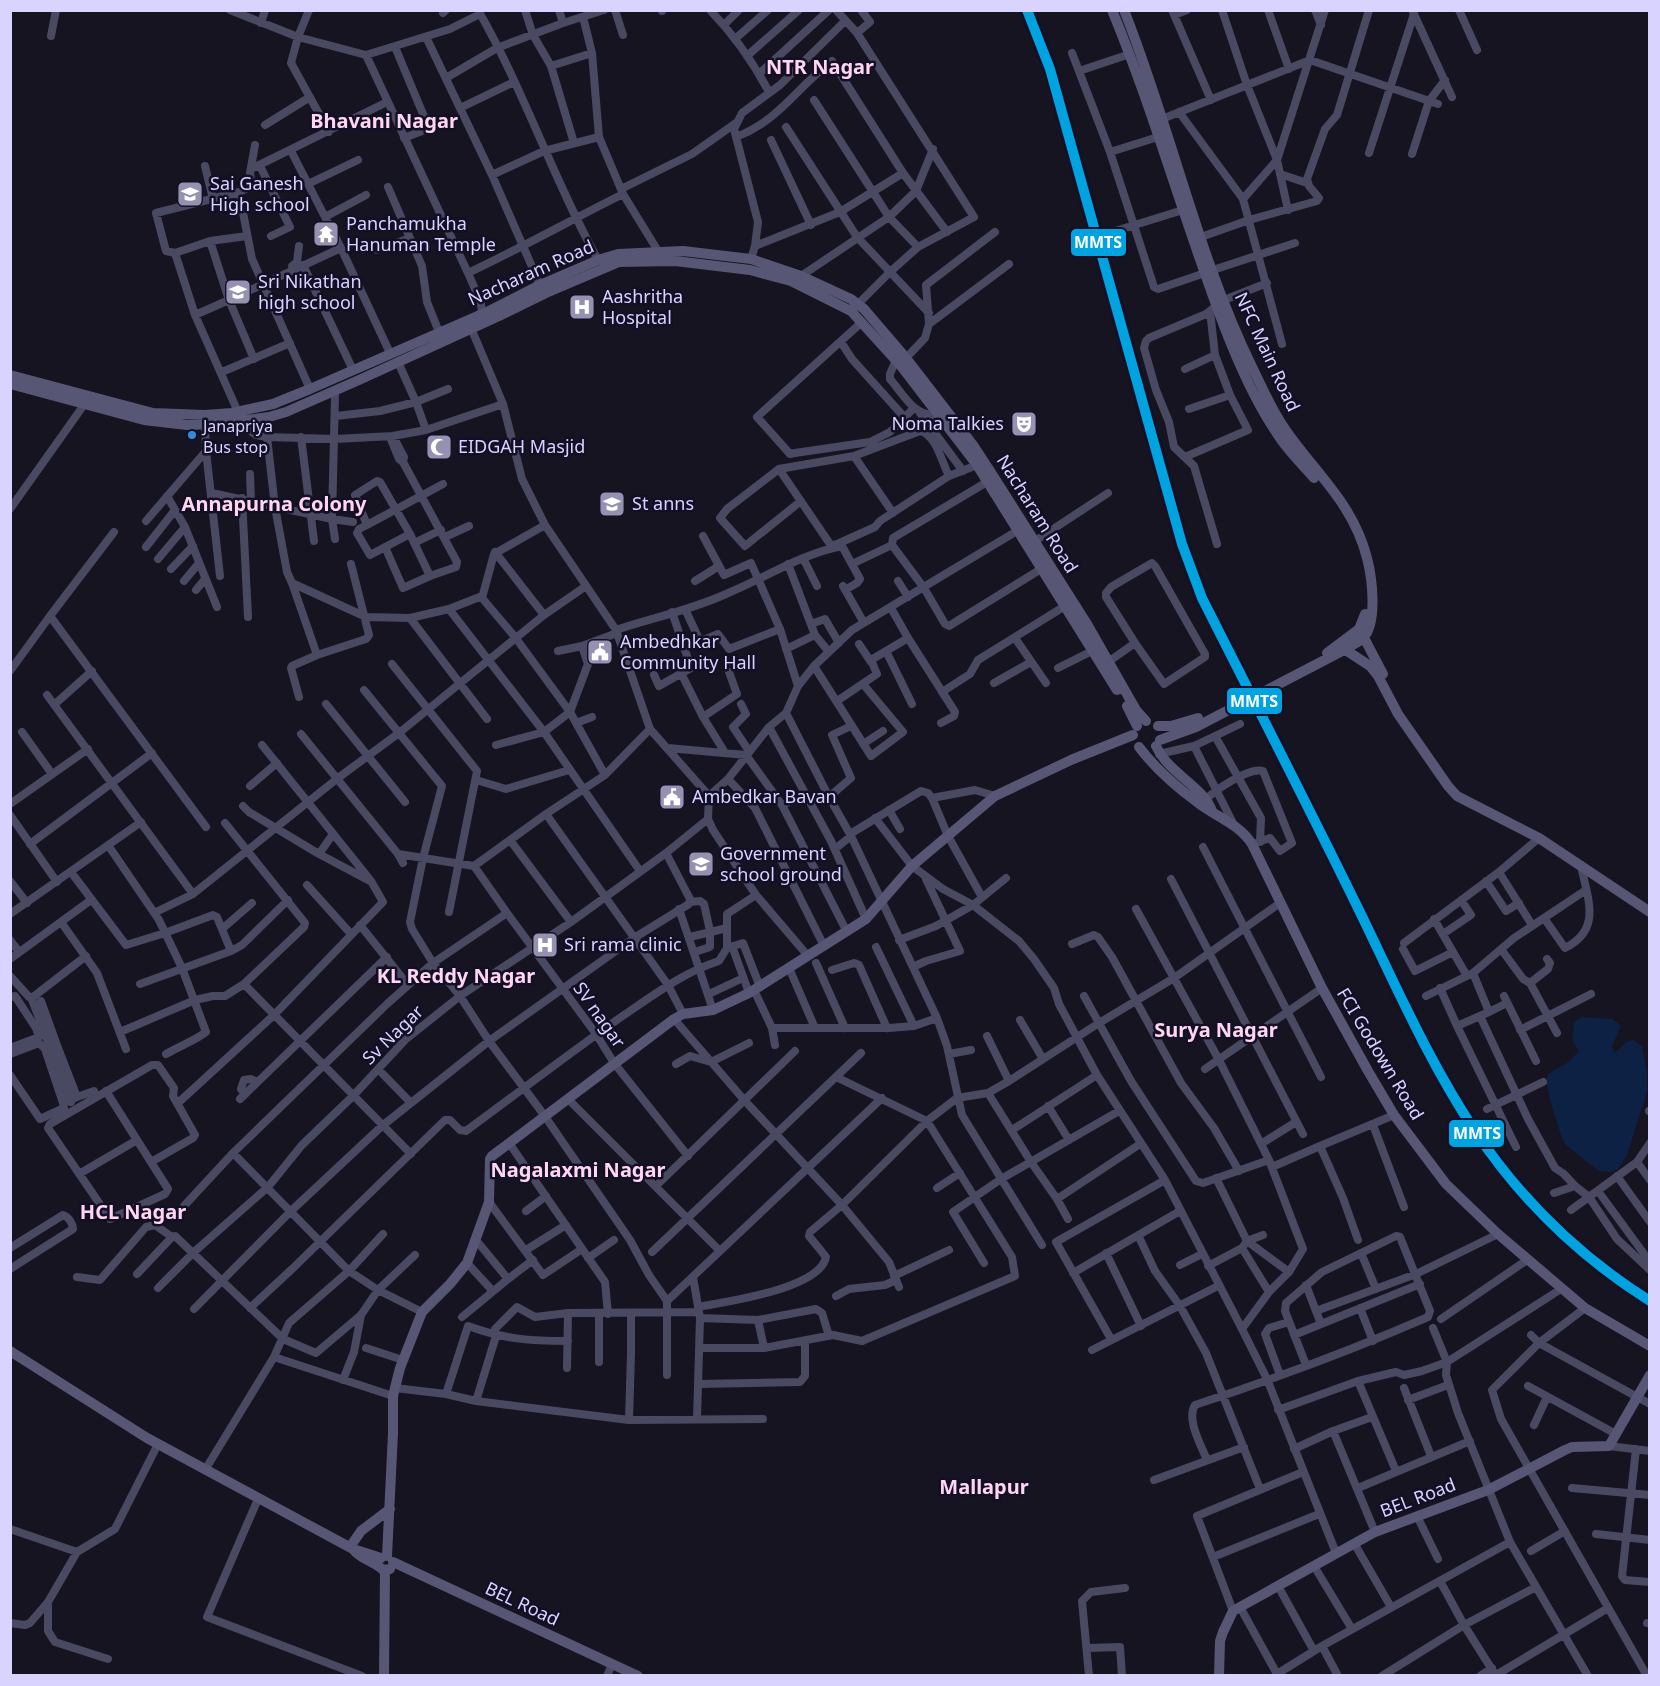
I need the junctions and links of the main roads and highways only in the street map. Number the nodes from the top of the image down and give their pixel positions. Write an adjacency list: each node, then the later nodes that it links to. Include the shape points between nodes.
1 (1112, 10): 3 (main road, NFC Main Road, via 1158,137)
2 (1124, 10): 3 (main road, NFC Main Road, via 1162,119)
3 (1172, 163): 5 (main road, NFC Main Road, via 1201,237); 5 (main road, NFC Main Road, via 1183,210)
4 (586, 271): 6 (main road, Nacharam Road, via 619,262 675,261); 6 (main road, Nacharam Road, via 598,260 618,254 683,251 751,259); 8 (main road, Nacharam Road, via 471,328); 8 (main road, Nacharam Road, via 540,285 439,332)
5 (1209, 271): 15 (main road, NFC Main Road, via 1217,305 1275,412 1337,495 1359,533 1373,602 1372,616)
6 (799, 280): 7 (main road, Nacharam Road)
7 (820, 290): 9 (main road, Nacharam Road, via 851,311); 9 (main road, Nacharam Road, via 858,304)
8 (394, 358): 13 (main road, Nacharam Road, via 353,370); 13 (main road, Nacharam Road, via 286,412 269,417)
9 (901, 359): 14 (main road, Nacharam Road); 14 (main road, Nacharam Road, via 972,445)
10 (10, 375): 12 (main road, Nacharam Road)
11 (10, 384): 12 (main road, Nacharam Road)
12 (86, 400): 13 (main road, Nacharam Road, via 169,414); 13 (main road, Nacharam Road, via 144,420 187,425)
13 (237, 417)
14 (1021, 528): 17 (main road, Nacharam Road, via 1035,541); 17 (main road, Nacharam Road, via 1041,569 1092,651)
15 (1362, 633): 16 (main road); 24 (main road, via 1404,710 1459,789 1544,833)
16 (1342, 648): 18 (main road); 25 (main road, via 1378,675 1398,714 1457,796 1539,838)
17 (1107, 664): 20 (main road, Nacharam Road)
18 (1224, 710): 19 (main road, via 1183,724); 22 (main road)
19 (1158, 726): 20 (main road); 22 (main road)
20 (1139, 727): 21 (main road, Nacharam Road); 29 (main road, via 995,796 912,866 866,919 824,946 812,960 789,968 713,1010 679,1017 490,1159 489,1202 467,1263 422,1312 403,1360 394,1392)
21 (1139, 747): 22 (main road); 23 (main road, FCI Godown Road, via 1167,778)
22 (1158, 747): 23 (main road, FCI Godown Road, via 1168,766 1206,799)
23 (1212, 810): 26 (main road, FCI Godown Road, via 1256,843 1322,988 1394,1114 1446,1184 1585,1308)
24 (1650, 906)
25 (1650, 912)
26 (1650, 1346)
27 (10, 1351): 30 (main road, BEL Road, via 158,1444)
28 (1650, 1375): 36 (main road, BEL Road, via 1609,1446 1572,1447 1488,1490 1375,1532 1236,1609 1220,1641)
29 (390, 1509): 30 (main road, via 361,1531); 31 (main road)
30 (352, 1548): 31 (main road, BEL Road, via 362,1558)
31 (386, 1563): 32 (main road, BEL Road); 33 (main road)
32 (610, 1669): 34 (main road, BEL Road); 35 (main road, BEL Road)
33 (384, 1676)
34 (624, 1676)
35 (638, 1676)
36 (1219, 1676)

